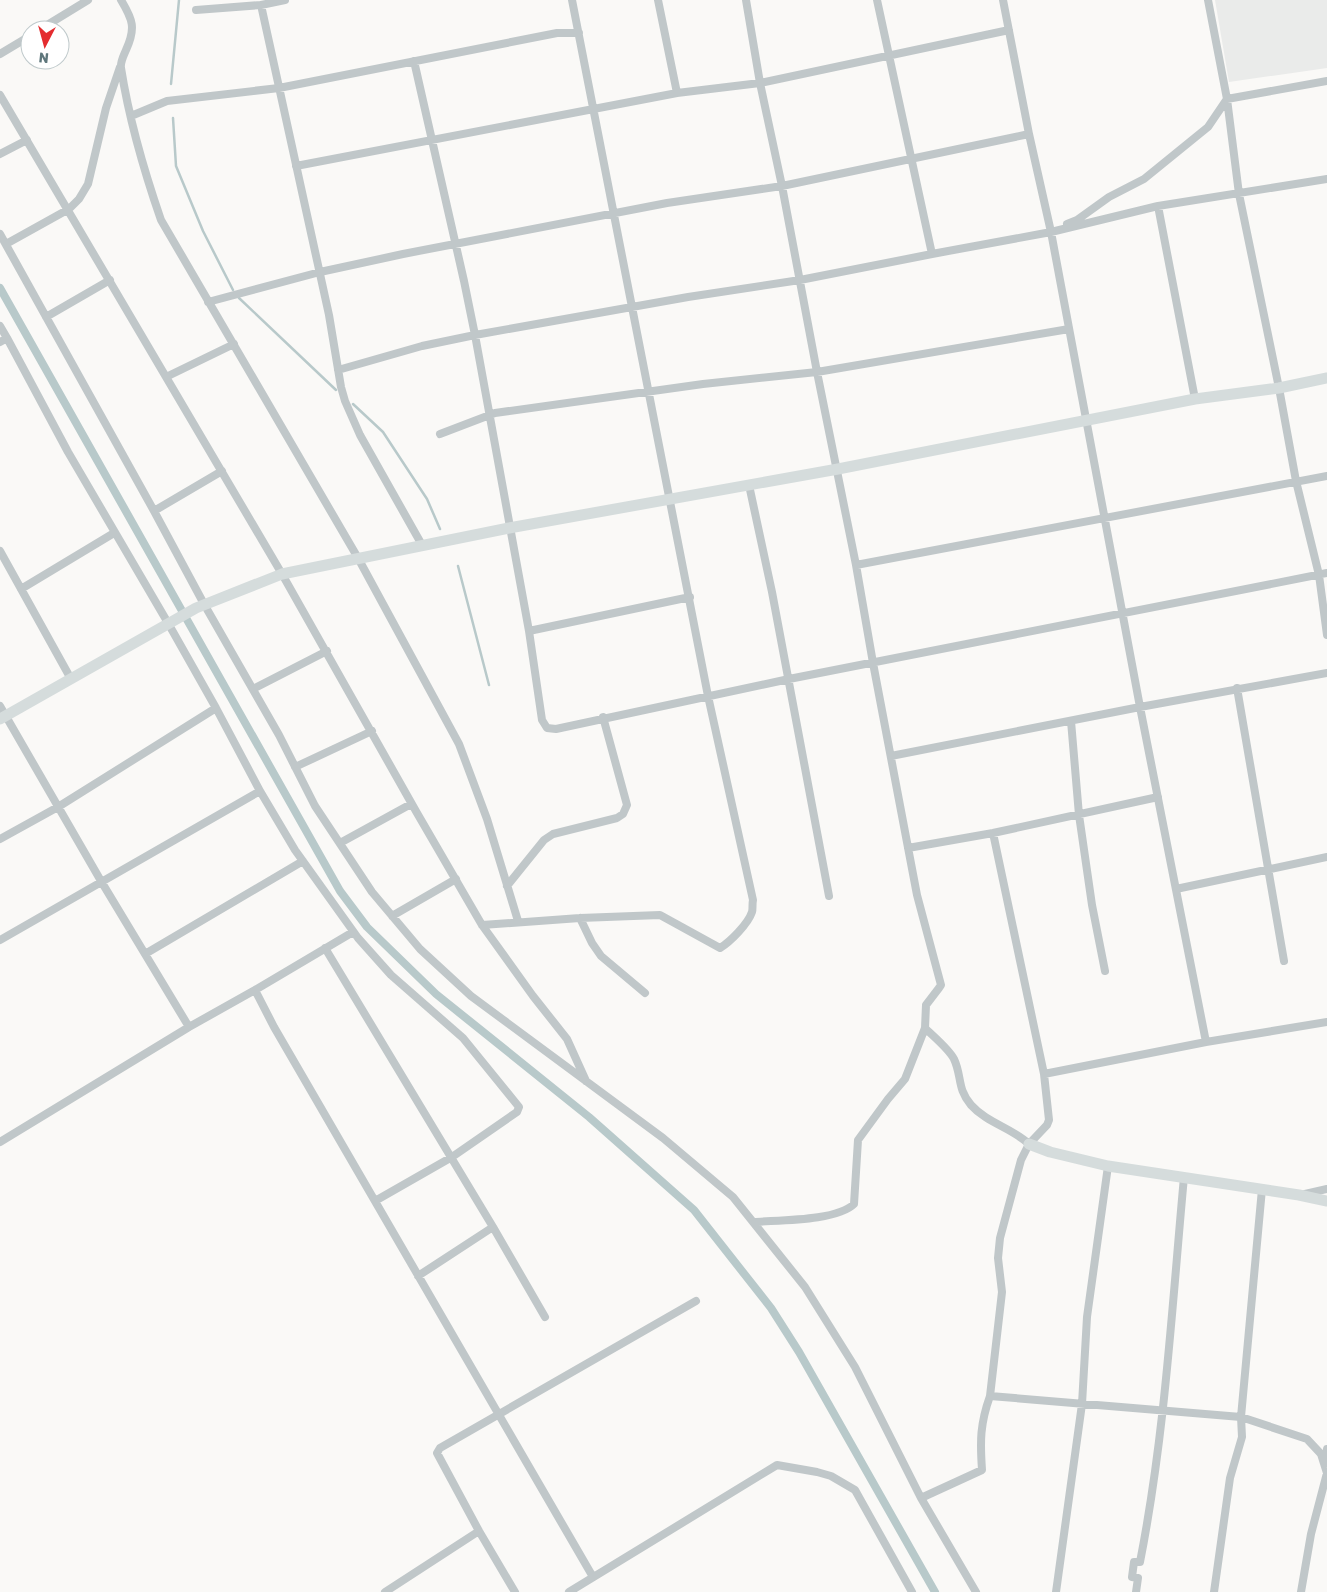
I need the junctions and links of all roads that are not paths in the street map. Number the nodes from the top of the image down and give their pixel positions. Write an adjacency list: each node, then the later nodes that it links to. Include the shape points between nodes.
1 (88, 0): 12 (street)
2 (121, 0): 19 (street, via 133,33)
3 (285, 0): 10 (street)
4 (572, 0): 14 (street)
5 (658, 0): 23 (street)
6 (746, 0): 21 (street)
7 (878, 0): 17 (street)
8 (1003, 0): 13 (street)
9 (1208, 0): 25 (street)
10 (261, 5): 11 (street); 22 (street)
11 (196, 10)
12 (55, 20)
13 (1009, 30): 17 (street); 28 (street)
14 (579, 33): 18 (street, via 557,34); 26 (street)
15 (20, 42): 16 (street)
16 (0, 54)
17 (888, 55): 21 (street); 32 (street)
18 (414, 61): 22 (street); 30 (street)
19 (120, 65): 27 (street); 38 (street, via 88,184 80,199)
20 (1327, 81): 25 (street)
21 (760, 83): 23 (street); 35 (street)
22 (279, 88): 27 (street, via 166,101); 33 (street)
23 (678, 93): 26 (street)
24 (0, 95): 29 (street)
25 (1227, 99): 36 (street); 40 (street, via 1208,127 1144,179)
26 (594, 109): 30 (street); 39 (street)
27 (131, 116): 48 (street, via 161,220)
28 (1029, 134): 32 (street); 40 (street)
29 (27, 140): 31 (street); 38 (street)
30 (432, 140): 33 (street); 43 (street)
31 (0, 154)
32 (911, 159): 35 (street); 44 (street)
33 (296, 166): 45 (street)
34 (1327, 179): 36 (street)
35 (782, 186): 39 (street); 47 (street)
36 (1239, 194): 37 (street); 60 (street)
37 (1158, 206): 40 (street); 62 (street)
38 (69, 209): 42 (street); 46 (street)
39 (614, 213): 43 (street); 49 (street)
40 (1051, 232): 44 (street); 52 (street)
41 (0, 234): 42 (street)
42 (6, 244): 50 (street)
43 (456, 244): 45 (street); 53 (street)
44 (932, 254): 47 (street)
45 (320, 272): 48 (street); 56 (street)
46 (110, 280): 50 (street); 58 (street)
47 (800, 280): 49 (street); 57 (street)
48 (208, 302): 55 (street)
49 (632, 308): 53 (street); 61 (street)
50 (46, 317): 72 (street)
51 (0, 326): 54 (street)
52 (1069, 329): 57 (street); 64 (street)
53 (474, 335): 56 (street); 63 (street)
54 (3, 340): 75 (street)
55 (234, 344): 58 (street); 78 (street)
56 (338, 370): 76 (street, via 345,401 360,435)
57 (816, 372): 61 (street); 66 (street)
58 (166, 377): 67 (street)
59 (1327, 378): 60 (street)
60 (1279, 388): 62 (street); 69 (street)
61 (649, 392): 63 (street); 71 (street)
62 (1195, 400): 64 (street)
63 (488, 414): 65 (street); 74 (street)
64 (1088, 420): 66 (street); 73 (street)
65 (440, 434)
66 (838, 469): 70 (street); 79 (street)
67 (222, 471): 72 (street); 80 (street)
68 (1327, 476): 69 (street)
69 (1296, 481): 73 (street); 82 (street)
70 (749, 485): 71 (street); 94 (street)
71 (670, 500): 74 (street); 84 (street)
72 (154, 511): 85 (street)
73 (1104, 517): 79 (street); 86 (street)
74 (509, 528): 76 (street); 88 (street)
75 (114, 533): 83 (street); 87 (street)
76 (422, 545): 78 (street)
77 (0, 550): 83 (street)
78 (358, 558): 80 (street); 120 (street, via 459,744 487,819)
79 (856, 565): 91 (street)
80 (282, 574): 85 (street); 90 (street)
81 (1327, 574): 82 (street)
82 (1318, 575): 86 (street); 89 (street)
83 (21, 589): 93 (street)
84 (690, 597): 88 (street); 97 (street)
85 (200, 606): 87 (street); 96 (street)
86 (1122, 614): 91 (street); 98 (street)
87 (172, 621): 93 (street); 99 (street)
88 (529, 631): 101 (street, via 542,720 547,728 556,729)
89 (1327, 635)
90 (327, 651): 96 (street); 103 (street)
91 (873, 663): 94 (street); 104 (street)
92 (1327, 673): 95 (street)
93 (71, 679): 100 (street)
94 (789, 679): 97 (street); 122 (street)
95 (1236, 688): 98 (street); 117 (street)
96 (253, 689): 105 (street)
97 (708, 696): 101 (street); 124 (street, via 753,900 748,920 720,948 660,915)
98 (1140, 707): 102 (street); 107 (street)
99 (216, 708): 106 (street); 109 (street)
100 (2, 714): 109 (street)
101 (603, 717): 120 (street, via 627,806 617,818 548,837)
102 (1070, 721): 104 (street); 110 (street)
103 (372, 731): 105 (street); 108 (street)
104 (891, 756): 114 (street)
105 (295, 766): 113 (street)
106 (260, 791): 116 (street); 119 (street)
107 (1158, 797): 110 (street); 121 (street)
108 (412, 804): 113 (street); 118 (street)
109 (58, 807): 112 (street); 119 (street)
110 (1079, 815): 111 (street); 132 (street)
111 (993, 833): 114 (street); 139 (street)
112 (0, 839)
113 (340, 843): 123 (street)
114 (908, 848): 137 (street, via 941,985 926,1005)
115 (1327, 857): 117 (street)
116 (303, 861): 127 (street); 130 (street)
117 (1268, 869): 121 (street); 131 (street)
118 (456, 879): 123 (street); 126 (street)
119 (102, 881): 128 (street); 130 (street)
120 (507, 886): 125 (street)
121 (1176, 889): 138 (street)
122 (829, 896)
123 (392, 916): 140 (street, via 420,949 471,996)
124 (580, 918): 125 (street); 134 (street, via 601,956)
125 (518, 921): 126 (street)
126 (482, 925): 140 (street, via 567,1040)
127 (353, 932): 129 (street); 143 (street, via 392,975 463,1038 519,1107 517,1112)
128 (0, 940)
129 (325, 948): 133 (street); 143 (street)
130 (145, 954): 136 (street)
131 (1284, 961)
132 (1105, 971)
133 (255, 990): 136 (street); 150 (street)
134 (645, 993)
135 (1327, 1022): 138 (street)
136 (189, 1027): 141 (street)
137 (925, 1028): 142 (street, via 953,1057 961,1089 972,1107); 151 (street, via 905,1079 858,1140 854,1204 842,1212 821,1217)
138 (1206, 1042): 139 (street)
139 (1044, 1074): 142 (street, via 1049,1120)
140 (587, 1083): 151 (street, via 670,1144 733,1197)
141 (0, 1142)
142 (1029, 1144): 144 (street); 156 (street, via 1018,1170 998,1248 1002,1292)
143 (452, 1156): 150 (street); 152 (street)
144 (1108, 1166): 145 (street); 157 (street, via 1087,1318)
145 (1184, 1177): 146 (street); 158 (street)
146 (1262, 1189): 148 (street); 160 (street)
147 (1327, 1189): 148 (street)
148 (1299, 1195): 149 (street)
149 (1327, 1201)
150 (374, 1202): 153 (street)
151 (754, 1222): 163 (street, via 805,1287 855,1367)
152 (494, 1227): 153 (street); 155 (street)
153 (418, 1276): 159 (street)
154 (696, 1301): 159 (street)
155 (545, 1317)
156 (990, 1396): 157 (street); 163 (street, via 980,1438 982,1470)
157 (1082, 1404): 158 (street); 171 (street)
158 (1162, 1411): 160 (street); 172 (street, via 1140,1562 1134,1562 1132,1577 1138,1578)
159 (499, 1415): 164 (street, via 440,1448 437,1453); 165 (street)
160 (1241, 1416): 162 (street, via 1307,1439 1321,1454); 173 (street, via 1242,1437 1230,1478)
161 (1327, 1448): 162 (street)
162 (1326, 1470): 174 (street)
163 (922, 1498): 170 (street)
164 (479, 1531): 166 (street); 167 (street)
165 (593, 1577): 168 (street); 169 (street, via 777,1465 831,1476 854,1490)
166 (385, 1592)
167 (515, 1592)
168 (569, 1592)
169 (912, 1592)
170 (976, 1592)
171 (1056, 1592)
172 (1136, 1592)
173 (1214, 1592)
174 (1301, 1592)

